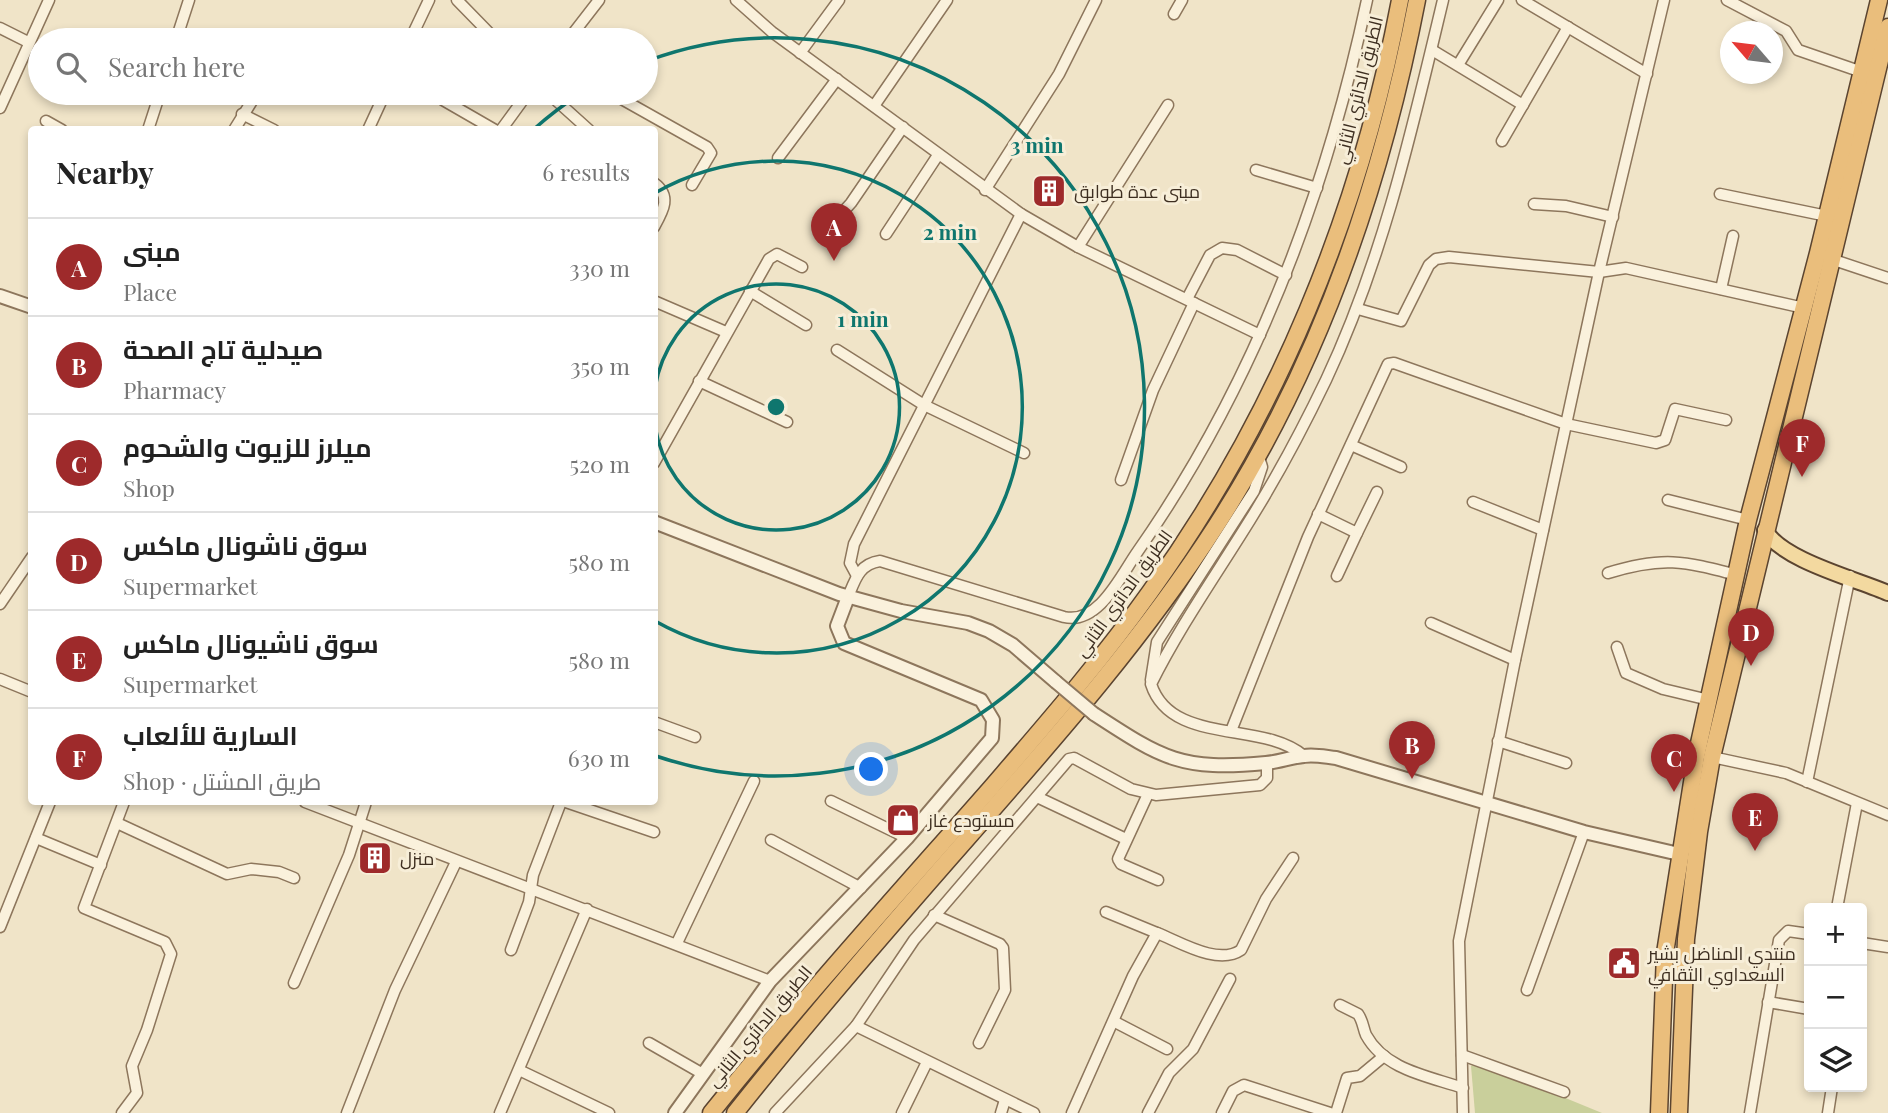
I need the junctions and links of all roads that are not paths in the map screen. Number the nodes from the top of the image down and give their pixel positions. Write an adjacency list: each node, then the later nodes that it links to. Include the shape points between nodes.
1 (49, 0): 24 (street)
2 (189, 0): 25 (street)
3 (429, 0): 26 (street)
4 (457, 0): 27 (street)
5 (599, 0): 28 (street)
6 (736, 0): 31 (street)
7 (839, 0): 31 (street)
8 (947, 0): 45 (street)
9 (1096, 0): 65 (street, via 1059,74)
10 (1182, 0): 20 (street)
11 (1367, 0): 64 (street)
12 (1400, 0): 209 (highway, الطريق الدائري الثاني, via 1369,137 1326,268 1281,371 1207,508 1091,670)
13 (1417, 0): 100 (highway, الطريق الدائري الثاني, via 1384,149 1352,251 1311,351)
14 (1444, 0): 30 (street)
15 (1498, 0): 32 (street)
16 (1522, 0): 21 (street)
17 (1664, 0): 34 (street)
18 (1727, 0): 33 (street, via 1786,31 1798,50)
19 (1879, 0): 33 (highway)
20 (1174, 14)
21 (1568, 27): 34 (street); 44 (street)
22 (1888, 27): 76 (highway)
23 (0, 28): 29 (street)
24 (35, 28)
25 (180, 28)
26 (416, 28)
27 (484, 28)
28 (577, 28)
29 (28, 42): 46 (street)
30 (1432, 50): 32 (street); 87 (street, via 1390,214)
31 (800, 53): 35 (street)
32 (1458, 65): 44 (street)
33 (1862, 72): 69 (highway)
34 (1647, 74): 70 (street)
35 (837, 79): 45 (street); 60 (street)
36 (157, 105): 50 (street)
37 (248, 105): 47 (street)
38 (379, 105): 53 (street)
39 (452, 105): 54 (street)
40 (519, 105): 55 (street)
41 (561, 105): 56 (street)
42 (632, 105): 62 (street, via 707,147 711,153)
43 (1168, 105): 75 (street)
44 (1523, 105): 58 (street)
45 (874, 106): 57 (street)
46 (0, 108)
47 (242, 114): 51 (street); 52 (street)
48 (46, 121): 49 (street)
49 (55, 126)
50 (151, 126)
51 (236, 126)
52 (266, 126)
53 (370, 126)
54 (488, 126)
55 (504, 126)
56 (585, 126)
57 (902, 127): 59 (street); 72 (street)
58 (1503, 141)
59 (938, 155): 65 (street); 73 (street)
60 (778, 158)
61 (1256, 170): 64 (street)
62 (692, 185)
63 (658, 187): 71 (street, via 665,195 665,205)
64 (1317, 188): 79 (street)
65 (985, 190): 68 (street)
66 (1720, 194): 69 (street)
67 (1534, 204): 70 (street)
68 (1021, 214): 75 (street); 94 (street)
69 (1827, 215): 76 (highway)
70 (1613, 217): 78 (street)
71 (658, 219)
72 (832, 224)
73 (886, 234)
74 (1733, 236): 81 (street)
75 (1078, 247): 84 (street)
76 (1825, 256): 80 (street); 88 (highway); 111 (highway)
77 (802, 267): 82 (street, via 773,255)
78 (1599, 272): 81 (street, via 1626,268); 87 (street, via 1441,257 1429,265 1401,321); 97 (street)
79 (1286, 275): 84 (street, via 1237,250 1222,248 1210,255); 91 (street)
80 (1888, 278)
81 (1721, 289): 88 (street)
82 (750, 291): 89 (street); 90 (street)
83 (0, 296): 86 (street)
84 (1190, 301): 91 (street); 103 (street)
85 (658, 303): 90 (street)
86 (28, 306)
87 (1358, 309): 128 (street, via 1290,450)
88 (1804, 309): 108 (highway)
89 (806, 326)
90 (726, 331): 93 (street)
91 (1260, 335): 118 (street, via 1178,490 1092,613 1076,619 1064,617 886,562 869,564)
92 (837, 350): 94 (street)
93 (699, 381): 96 (street); 101 (street)
94 (924, 405): 99 (street); 118 (street, via 852,549 850,563)
95 (1726, 420): 97 (street, via 1675,409 1665,440 1659,444)
96 (787, 422)
97 (1566, 424): 98 (street, via 1390,363); 110 (street)
98 (1351, 445): 102 (street); 107 (street)
99 (1024, 453)
100 (1258, 453): 128 (street, via 1262,471 1247,503 1157,642); 210 (highway, الطريق الدائري الثاني, via 1218,523 1127,652)
101 (658, 456)
102 (1401, 467)
103 (1121, 480)
104 (1377, 492): 112 (street)
105 (1668, 500): 108 (street)
106 (1473, 502): 110 (street)
107 (1318, 514): 112 (street); 132 (street)
108 (1748, 520): 117 (highway)
109 (658, 524): 122 (street)
110 (1543, 530): 126 (street)
111 (1765, 530): 113 (main road, via 1776,544); 114 (highway)
112 (1357, 533): 119 (street)
113 (1796, 556): 114 (main road, via 1776,553); 120 (main road)
114 (1759, 559): 136 (highway)
115 (28, 563): 123 (street)
116 (1608, 573): 117 (street, via 1653,560 1671,560)
117 (1737, 575): 130 (highway)
118 (857, 576): 122 (street)
119 (1337, 576)
120 (1850, 576): 121 (main road); 140 (street)
121 (1888, 593)
122 (848, 597): 137 (street, bridge, via 989,631 1013,645 1094,714 1150,751 1182,763); 158 (street, via 837,626 844,643 975,696 993,720 989,744)
123 (0, 604)
124 (1431, 624): 126 (street)
125 (1617, 647): 130 (street, via 1626,673 1663,689)
126 (1515, 660): 134 (street)
127 (0, 679): 129 (street)
128 (1151, 684): 132 (street, via 1160,702 1173,713 1203,727)
129 (28, 690)
130 (1709, 700): 161 (highway)
131 (658, 723): 133 (street)
132 (1231, 731): 135 (street, via 1278,740)
133 (695, 737)
134 (1498, 741): 138 (street); 144 (street)
135 (1304, 755): 137 (street); 144 (street, via 1336,758)
136 (1712, 757): 140 (street); 192 (highway, via 1686,939)
137 (1267, 763): 141 (street, via 1267,778 1260,785)
138 (1566, 763)
139 (754, 781): 176 (street)
140 (1807, 782): 145 (street)
141 (1148, 794): 142 (street, via 1070,758); 159 (street)
142 (1037, 797): 159 (street); 172 (street)
143 (831, 801): 158 (street)
144 (1485, 802): 156 (street); 194 (street, via 1459,941)
145 (1857, 803): 152 (street); 169 (street)
146 (49, 805): 157 (street)
147 (123, 805): 153 (street)
148 (313, 805): 154 (street)
149 (365, 805): 154 (street)
150 (560, 805): 168 (street)
151 (575, 805): 155 (street)
152 (1888, 815)
153 (117, 823): 164 (street); 165 (street, via 227,874 251,869)
154 (358, 823): 163 (street); 182 (street)
155 (654, 832)
156 (1584, 832): 161 (street); 183 (street)
157 (36, 838): 164 (street); 173 (street)
158 (907, 838): 167 (street)
159 (1126, 839): 166 (street, via 1118,861)
160 (771, 840): 167 (street)
161 (1679, 854): 191 (highway, via 1665,953)
162 (1293, 858): 174 (street, via 1234,955 1209,953)
163 (456, 862): 168 (street); 205 (street, via 396,990)
164 (101, 865): 204 (street, via 84,908 165,942 171,954 132,1066 136,1093)
165 (294, 878)
166 (1158, 880)
167 (861, 888): 181 (street)
168 (531, 889): 170 (street); 179 (street)
169 (1838, 903)
170 (587, 909): 176 (street); 197 (street)
171 (1106, 912): 174 (street)
172 (934, 915): 188 (street); 190 (street, via 1003,948 1005,990)
173 (0, 927)
174 (1157, 933): 187 (street, via 1133,976)
175 (1804, 933): 184 (street, via 1788,931 1779,940)
176 (677, 943): 181 (street)
177 (1867, 944): 178 (street)
178 (1888, 947)
179 (511, 950)
180 (1230, 979): 216 (street, via 1193,1049 1169,1073)
181 (770, 981): 198 (street)
182 (294, 984)
183 (1527, 990)
184 (1768, 1002): 186 (street); 223 (street)
185 (1340, 1006): 195 (street, via 1358,1014 1366,1035)
186 (1804, 1008)
187 (1115, 1023): 193 (street); 215 (street)
188 (856, 1026): 196 (street); 211 (street)
189 (649, 1043): 198 (street)
190 (979, 1043)
191 (1661, 1043): 192 (highway); 221 (highway)
192 (1682, 1044): 222 (highway)
193 (1167, 1049)
194 (1462, 1055): 199 (street); 200 (street)
195 (1384, 1056): 199 (street, via 1397,1066); 219 (street, via 1360,1076 1347,1078)
196 (927, 1062): 202 (street); 212 (street)
197 (519, 1070): 206 (street); 207 (street)
198 (703, 1074): 208 (street)
199 (1463, 1088): 220 (street)
200 (1564, 1092)
201 (1831, 1092): 224 (street)
202 (1006, 1100): 213 (street); 214 (street)
203 (1309, 1110): 217 (street, via 1244,1085 1233,1091); 218 (street)
204 (122, 1113)
205 (347, 1113)
206 (500, 1113)
207 (610, 1113)
208 (675, 1113)
209 (711, 1113)
210 (735, 1113)
211 (775, 1113)
212 (902, 1113)
213 (1001, 1113)
214 (1034, 1113)
215 (1072, 1113)
216 (1148, 1113)
217 (1222, 1113)
218 (1329, 1113)
219 (1336, 1113)
220 (1463, 1113)
221 (1659, 1113)
222 (1679, 1113)
223 (1750, 1113)
224 (1828, 1113)

